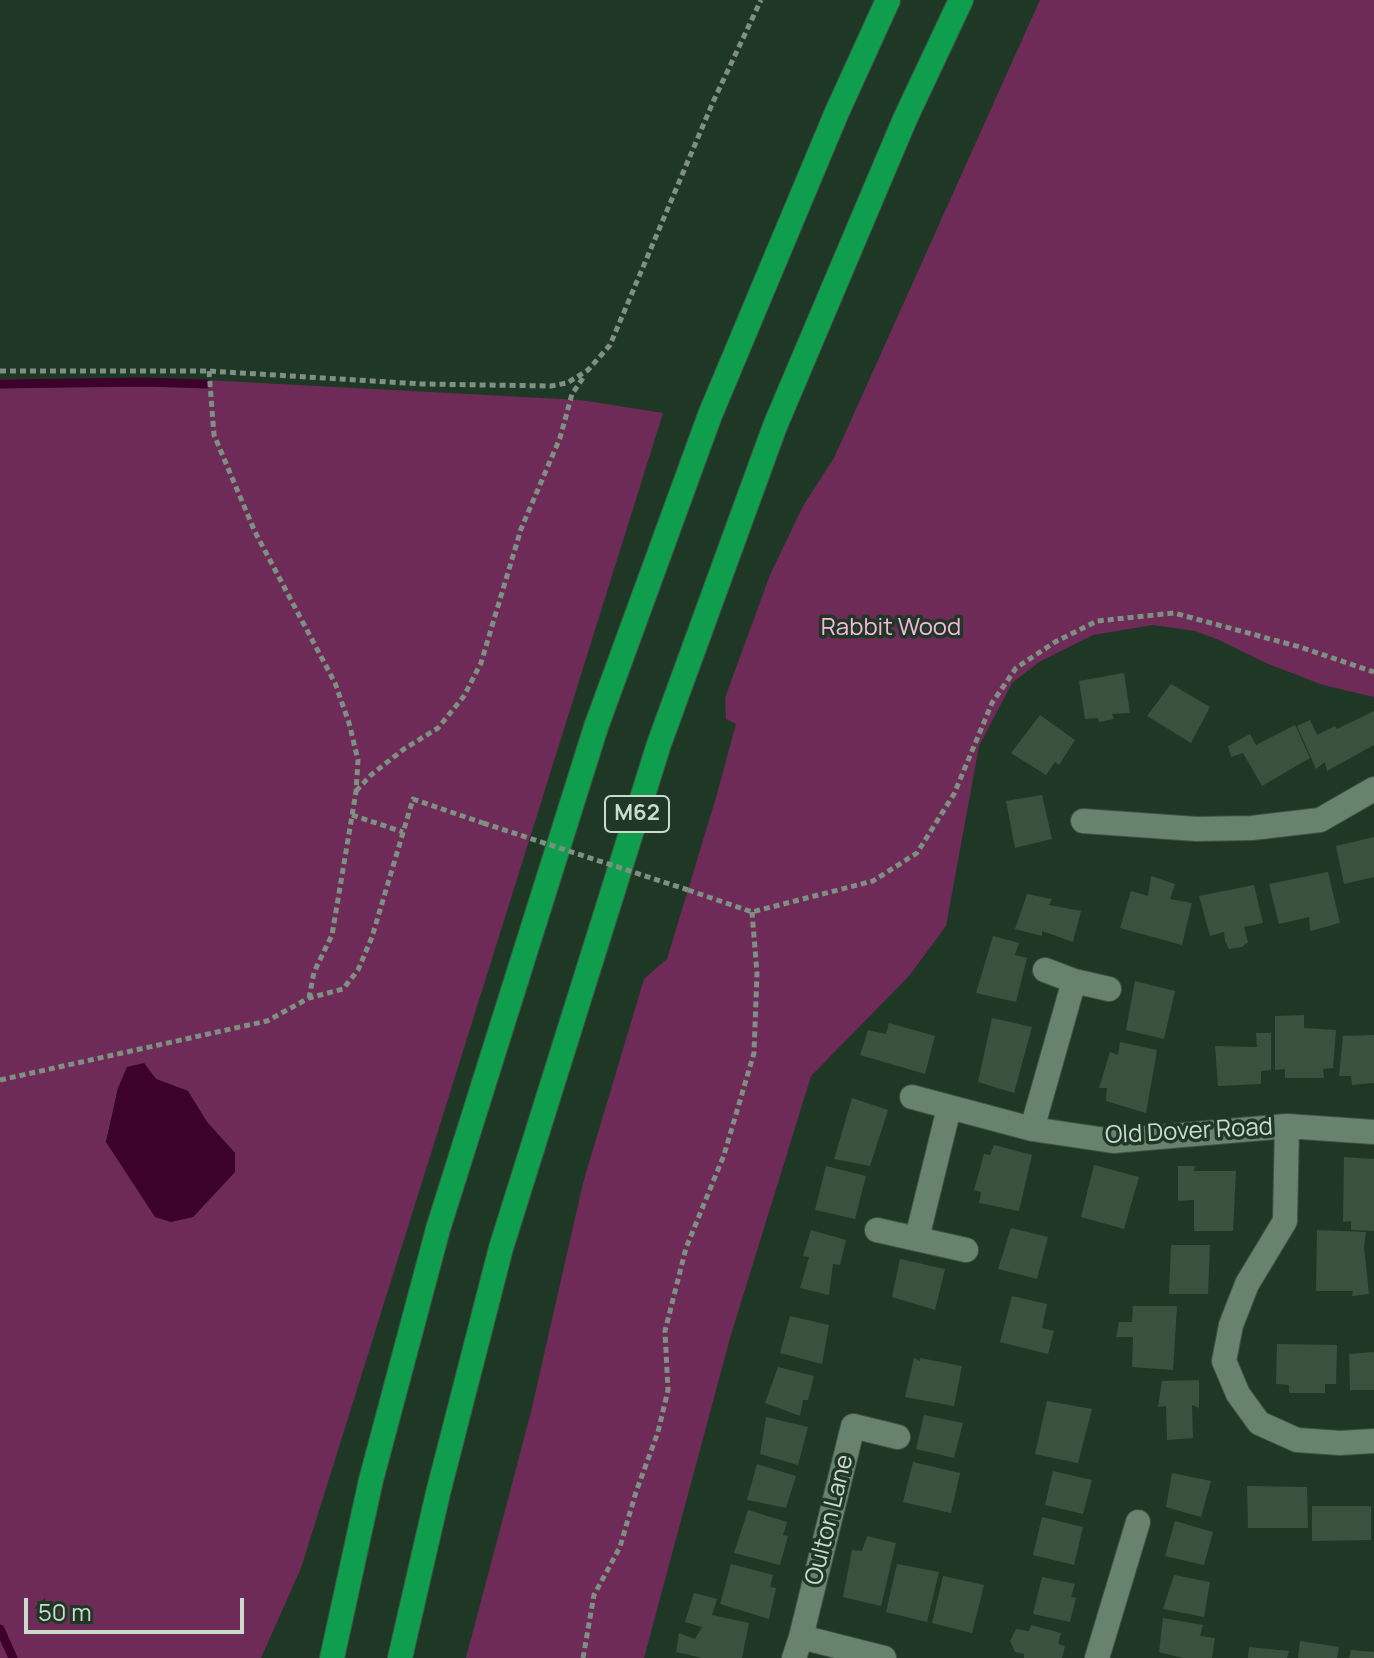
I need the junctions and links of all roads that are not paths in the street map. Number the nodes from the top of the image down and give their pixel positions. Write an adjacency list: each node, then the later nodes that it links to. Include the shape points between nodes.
1 (888, 0): 20 (highway, M62, via 710,415 596,727 438,1229 371,1480)
2 (961, 0): 21 (highway, M62, via 775,426 659,744 501,1248)
3 (1374, 789): 4 (street, via 1320,820 1252,828)
4 (1083, 821)
5 (1045, 970): 6 (street)
6 (1074, 981): 7 (street); 11 (street)
7 (1109, 989)
8 (912, 1097): 9 (street, Old Dover Road)
9 (949, 1108): 11 (street, Old Dover Road); 14 (street)
10 (1287, 1126): 11 (street, Old Dover Road, via 1113,1141); 12 (street, Old Dover Road); 17 (street, via 1285,1221 1247,1284 1224,1361 1238,1394 1259,1423 1297,1440)
11 (1032, 1129)
12 (1374, 1132)
13 (877, 1230): 14 (street)
14 (917, 1238): 15 (street)
15 (966, 1250)
16 (898, 1437): 19 (street, Oulton Lane, via 853,1426)
17 (1374, 1441)
18 (1138, 1522): 23 (street)
19 (798, 1648): 22 (street)
20 (332, 1658)
21 (400, 1658)
22 (884, 1658)
23 (1097, 1658)

